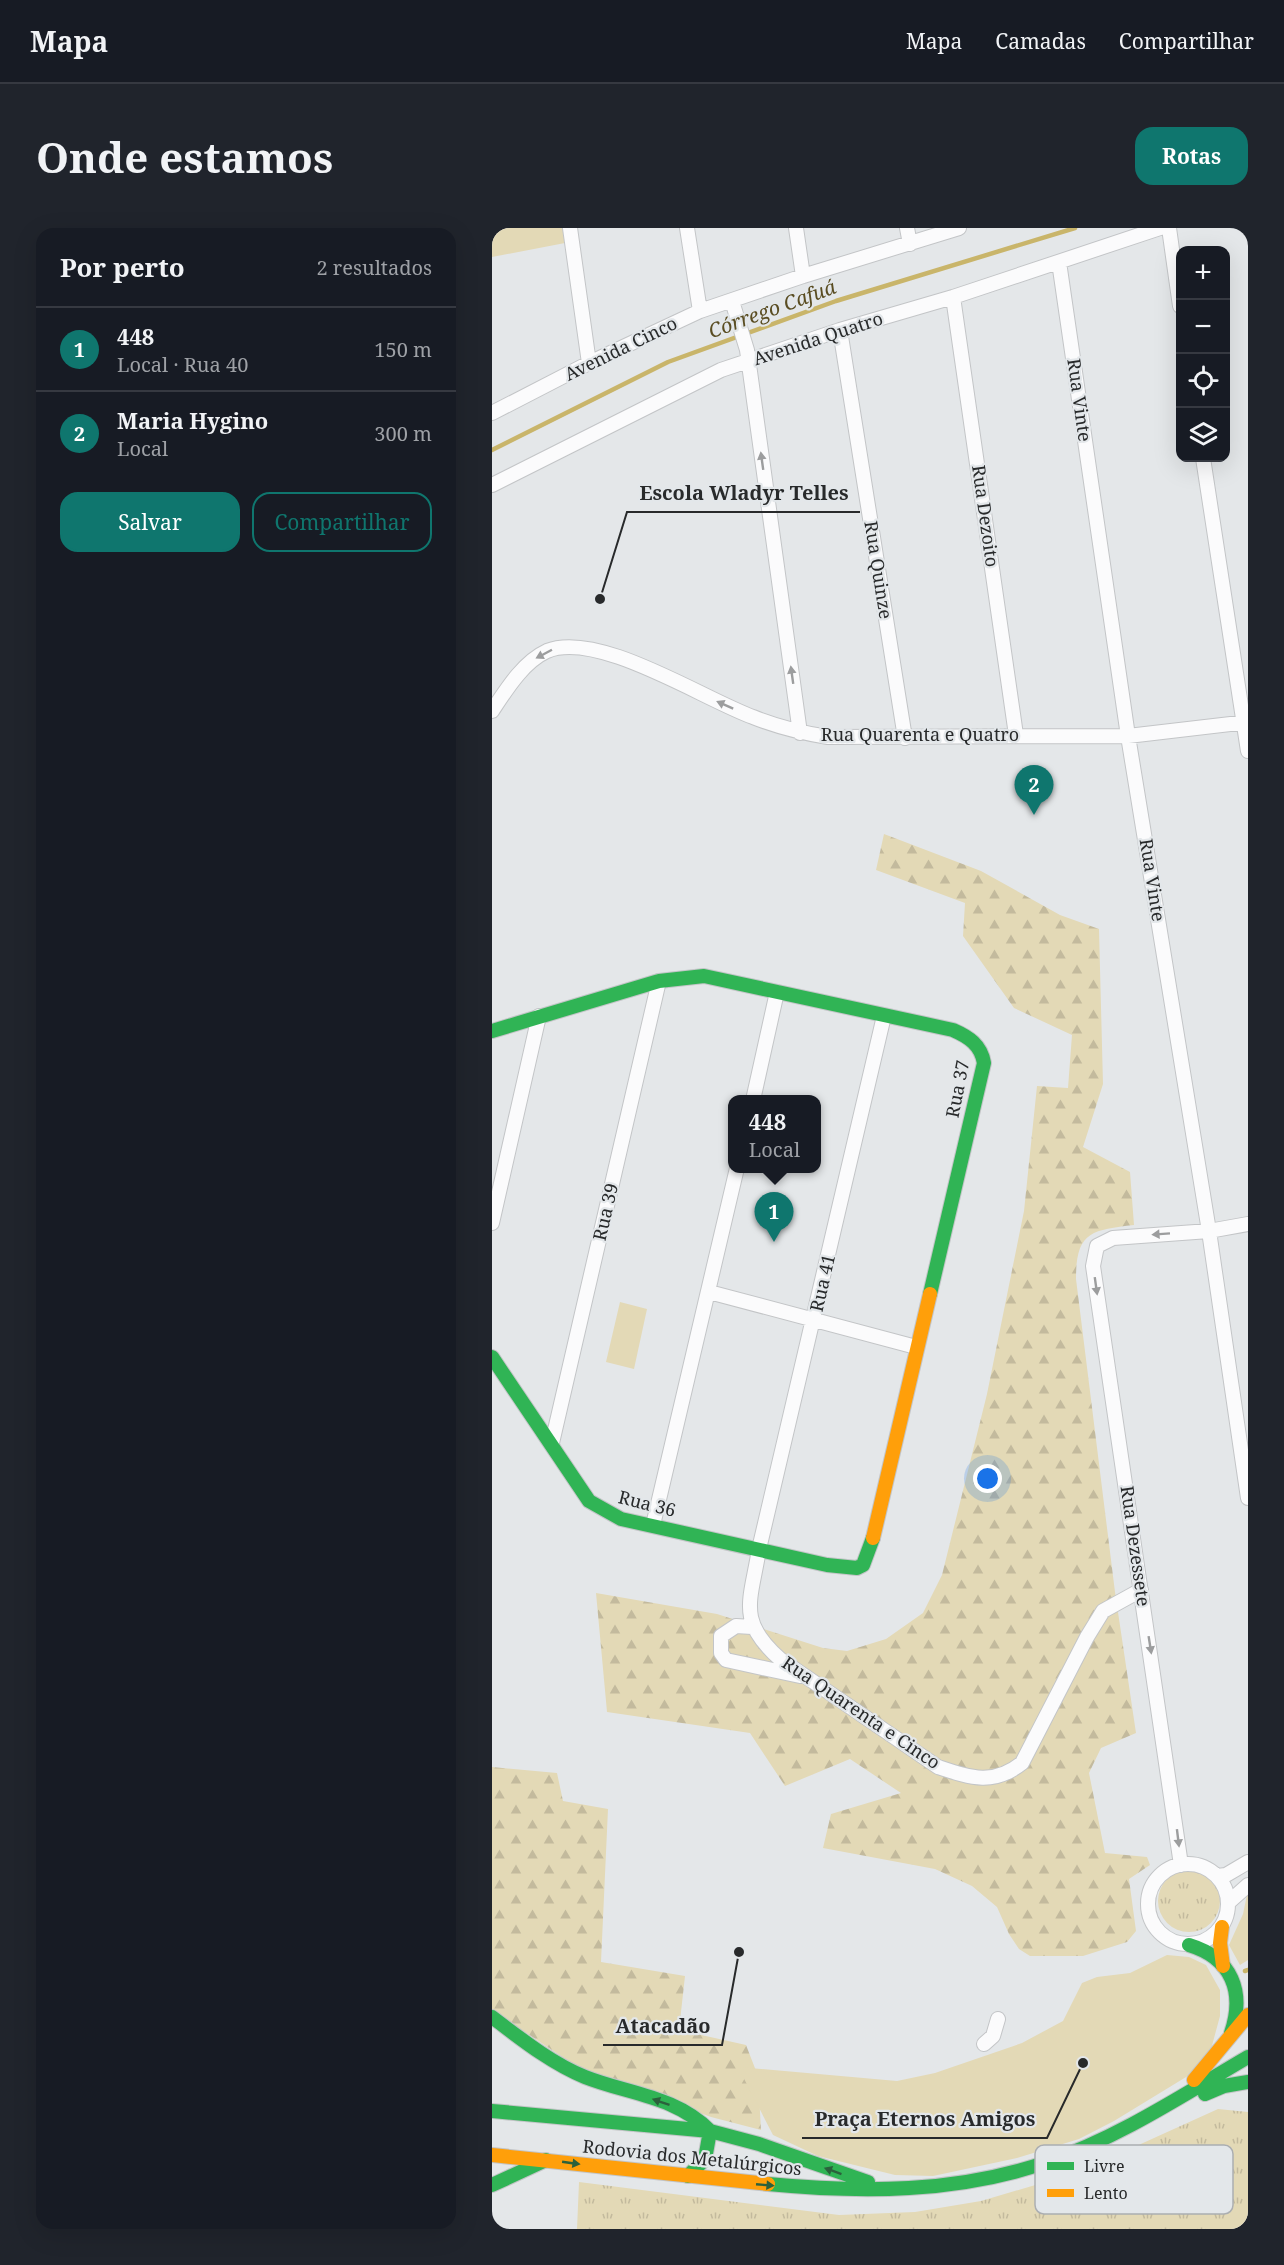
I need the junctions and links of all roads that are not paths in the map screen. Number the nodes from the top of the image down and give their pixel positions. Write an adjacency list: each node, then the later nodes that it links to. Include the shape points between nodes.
1 (570, 228): 17 (street)
2 (687, 228): 14 (street)
3 (796, 228): 10 (street)
4 (907, 228): 8 (street)
5 (959, 228): 8 (street, Avenida Cinco)
6 (1160, 228): 9 (street, Avenida Quatro)
7 (1169, 228): 12 (street)
8 (910, 244): 10 (street, Avenida Cinco)
9 (1059, 262): 11 (street, Avenida Quatro); 25 (street, Rua Vinte)
10 (803, 276): 13 (street, Avenida Cinco)
11 (953, 297): 15 (street, Avenida Quatro); 24 (street, Rua Dezoito)
12 (1179, 300)
13 (732, 301): 14 (street, Avenida Cinco); 16 (street)
14 (700, 311): 17 (street, Avenida Cinco)
15 (840, 330): 16 (street, Avenida Quatro); 26 (street, Rua Quinze)
16 (747, 356): 20 (street, Avenida Quatro); 23 (street, one-way to 16)
17 (589, 363): 18 (street, Avenida Cinco)
18 (492, 413)
19 (1204, 462): 22 (street)
20 (492, 485)
21 (492, 711): 23 (street, Rua Quarenta e Quatro, one-way to 21, via 752,717 613,654 585,647 558,648 538,656 522,670)
22 (1246, 722): 25 (street, Rua Quarenta e Quatro); 27 (street)
23 (800, 733): 26 (street, Rua Quarenta e Quatro)
24 (1016, 735): 25 (street, Rua Quarenta e Quatro); 26 (street, Rua Quarenta e Quatro)
25 (1128, 736): 37 (street, Rua Vinte)
26 (905, 738)
27 (1248, 752)
28 (659, 981): 29 (street, Rua 37, via 704,976); 30 (street, Rua 37); 42 (street, Rua 39)
29 (777, 992): 31 (street, Rua 37); 33 (street)
30 (539, 1016): 32 (street, Rua 37); 35 (street)
31 (884, 1016): 39 (street, Rua 41); 40 (street, Rua 37, via 953,1030 967,1036 983,1052 984,1063)
32 (492, 1031)
33 (754, 1095)
34 (736, 1173): 38 (street)
35 (492, 1223)
36 (1248, 1224): 37 (street)
37 (1209, 1231): 43 (street, Rua Vinte); 47 (street, Rua Dezessete, one-way to 47, via 1113,1238 1098,1246 1094,1266)
38 (709, 1292): 39 (street); 44 (street)
39 (815, 1320): 40 (street); 45 (street, Rua 41)
40 (916, 1347): 46 (street, Rua 37)
41 (492, 1356): 42 (street, Rua 36)
42 (552, 1443): 44 (street, Rua 36, via 589,1501 621,1519)
43 (1248, 1498)
44 (653, 1525): 45 (street, Rua 36)
45 (759, 1549): 46 (street, Rua 36, via 847,1568 857,1568); 48 (street, via 751,1599)
46 (866, 1560)
47 (1141, 1590): 49 (street, Rua Quarenta e Cinco, via 1103,1611 1035,1743 1022,1763 1008,1774 968,1777 938,1767); 51 (street, Rua Dezessete, one-way to 51)
48 (752, 1627): 49 (street, Rua Quarenta e Cinco, via 774,1654); 49 (street, via 736,1626 721,1636 721,1653 726,1659)
49 (811, 1678)
50 (1248, 1862): 52 (street)
51 (1181, 1865): 52 (street, via 1201,1866); 56 (street, via 1155,1882 1148,1902 1149,1913 1165,1938)
52 (1217, 1876): 54 (street)
53 (1248, 1885): 54 (street)
54 (1229, 1902): 55 (street)
55 (1222, 1927): 56 (street, via 1211,1938); 57 (street)
56 (1189, 1945): 57 (street, via 1208,1950)
57 (1223, 1966): 58 (street)
58 (1243, 1996): 62 (street)
59 (1248, 2015): 62 (street)
60 (492, 2017): 68 (street, one-way to 60, via 688,2111 583,2076 533,2048)
61 (998, 2019): 63 (street, via 993,2036)
62 (1227, 2040): 67 (street, via 1199,2076)
63 (984, 2044)
64 (1248, 2056): 67 (street, Rodovia dos Metalúrgicos)
65 (1248, 2082): 67 (street, via 1224,2086)
66 (492, 2111): 68 (street, Rodovia dos Metalúrgicos)
67 (1153, 2113): 69 (street, Rodovia dos Metalúrgicos)
68 (710, 2131): 73 (street, via 705,2159); 75 (street, Rodovia dos Metalúrgicos, one-way to 68)
69 (1089, 2145)
70 (492, 2155): 71 (street, Rodovia dos Metalúrgicos)
71 (546, 2160): 73 (street, Rodovia dos Metalúrgicos, one-way to 73); 74 (street)
72 (1035, 2165): 75 (street, Rodovia dos Metalúrgicos, via 947,2186)
73 (688, 2176): 75 (street, Rodovia dos Metalúrgicos, one-way to 75, via 768,2185)
74 (492, 2185)
75 (889, 2189)

